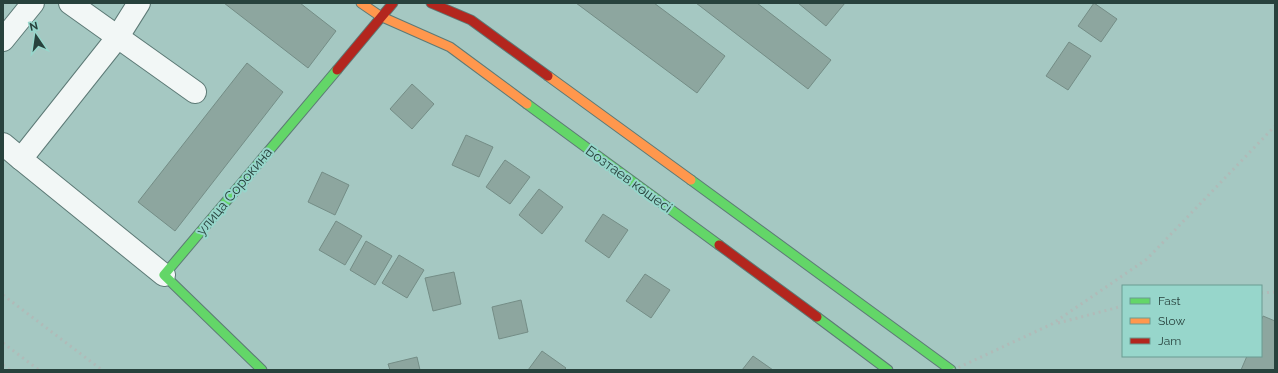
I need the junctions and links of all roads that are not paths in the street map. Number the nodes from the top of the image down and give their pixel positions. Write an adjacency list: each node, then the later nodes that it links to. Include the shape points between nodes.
1 (33, 3): 9 (street)
2 (70, 3): 8 (street)
3 (139, 3): 8 (street)
4 (361, 3): 7 (main road, Бозтаев көшесі)
5 (393, 3): 7 (main road, улица Сорокина)
6 (431, 3): 16 (main road, via 471,20)
7 (380, 16): 13 (main road, улица Сорокина); 15 (main road, Бозтаев көшесі, via 450,47)
8 (117, 38): 10 (street); 12 (street)
9 (3, 40)
10 (195, 92)
11 (3, 144): 12 (street)
12 (21, 159): 13 (street)
13 (164, 274): 14 (main road)
14 (262, 370)
15 (888, 370)
16 (951, 370)

